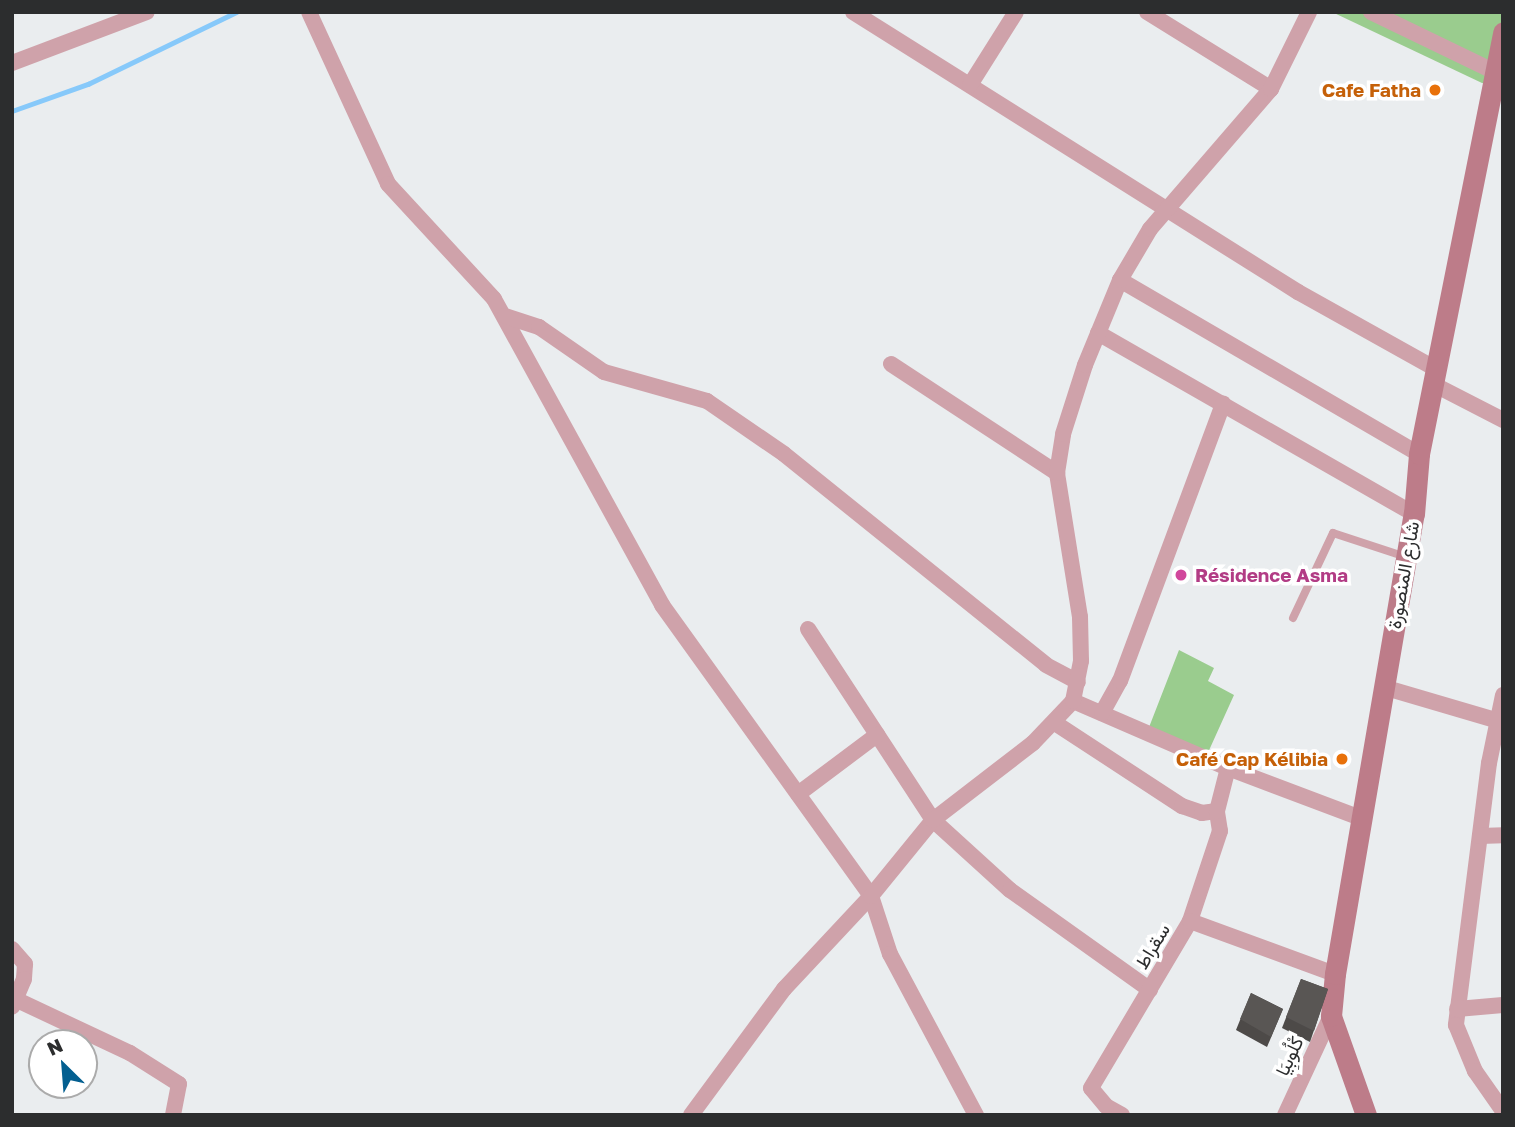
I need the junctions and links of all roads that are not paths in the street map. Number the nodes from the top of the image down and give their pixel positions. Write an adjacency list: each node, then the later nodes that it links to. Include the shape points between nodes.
1 (147, 12): 9 (street)
2 (309, 12): 15 (street, via 388,184)
3 (853, 12): 10 (street)
4 (1016, 12): 10 (street)
5 (1147, 12): 12 (street)
6 (1309, 12): 12 (street)
7 (1371, 12): 11 (street)
8 (1503, 32): 11 (street, شارع المنصورة)
9 (12, 64)
10 (970, 85): 13 (street)
11 (1496, 85): 18 (street, شارع المنصورة)
12 (1271, 89): 13 (street)
13 (1168, 207): 14 (street); 18 (street)
14 (1120, 280): 16 (street); 21 (street)
15 (505, 316): 27 (street, via 539,327 604,372 707,401 785,453 1046,665); 36 (street, via 662,605)
16 (1098, 333): 19 (street); 22 (street, via 1063,434)
17 (891, 364): 22 (street)
18 (1435, 376): 20 (street); 21 (street, شارع المنصورة)
19 (1223, 404): 23 (street); 31 (street, via 1120,681)
20 (1503, 420)
21 (1419, 454): 23 (street, شارع المنصورة)
22 (1057, 473): 27 (street, via 1080,617)
23 (1414, 514): 24 (street, شارع المنصورة)
24 (1406, 558): 25 (lane, via 1333,533); 28 (street, شارع المنصورة)
25 (1293, 618)
26 (808, 629): 34 (street)
27 (1078, 681): 30 (street)
28 (1383, 687): 32 (street); 38 (street, شارع المنصورة)
29 (1503, 695): 32 (street)
30 (1073, 701): 31 (street); 33 (street)
31 (1102, 713): 35 (street)
32 (1495, 720): 41 (street)
33 (1055, 723): 37 (street, via 1182,806 1202,813); 39 (street)
34 (877, 735): 36 (street); 39 (street)
35 (1228, 768): 37 (street); 38 (street)
36 (798, 794): 42 (street)
37 (1217, 811): 43 (street, via 1220,831)
38 (1360, 818): 45 (street, شارع المنصورة)
39 (933, 820): 42 (street); 46 (street, via 1010,890)
40 (1503, 835): 41 (street)
41 (1480, 836): 49 (street)
42 (871, 896): 53 (street, via 784,989); 54 (street, via 890,954)
43 (1190, 921): 45 (street, سقراط); 46 (street, سقراط)
44 (12, 949): 47 (street, via 24,964)
45 (1335, 974): 50 (street, شارع المنصورة)
46 (1150, 990): 55 (street, سقراط, via 1091,1088 1106,1106)
47 (14, 1003): 52 (street, via 130,1053 179,1084)
48 (1503, 1004): 49 (street)
49 (1457, 1009): 51 (street, via 1459,1039)
50 (1331, 1016): 56 (street, كْلُوبِيَا); 57 (street, شارع المنصورة)
51 (1501, 1106)
52 (173, 1115)
53 (691, 1115)
54 (976, 1115)
55 (1122, 1115)
56 (1285, 1115)
57 (1366, 1115)

